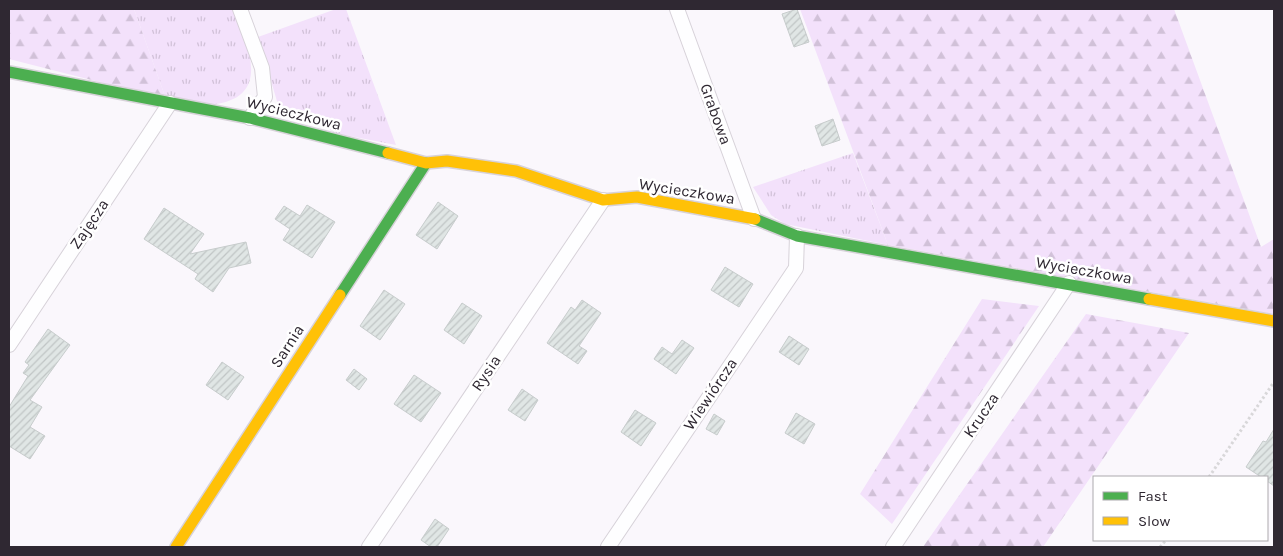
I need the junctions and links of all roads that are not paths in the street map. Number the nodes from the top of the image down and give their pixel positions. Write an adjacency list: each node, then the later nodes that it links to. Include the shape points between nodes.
1 (240, 9): 5 (street, via 262,68 265,97)
2 (677, 9): 8 (street, Grabowa)
3 (9, 72): 4 (street, Wycieczkowa)
4 (170, 103): 5 (street, Wycieczkowa); 12 (street, Zajęcza)
5 (250, 118): 6 (street, Wycieczkowa)
6 (426, 163): 7 (street, Wycieczkowa, via 447,161 516,171); 13 (street, Sarnia)
7 (603, 200): 8 (street, Wycieczkowa, via 637,197); 14 (street, Rysia)
8 (754, 219): 9 (street, Wycieczkowa)
9 (797, 236): 10 (street, Wycieczkowa); 15 (street, Wiewiórcza, via 796,268)
10 (1069, 283): 11 (street, Wycieczkowa); 16 (street, Krucza)
11 (1274, 321)
12 (9, 345)
13 (176, 547)
14 (369, 547)
15 (608, 547)
16 (892, 547)

